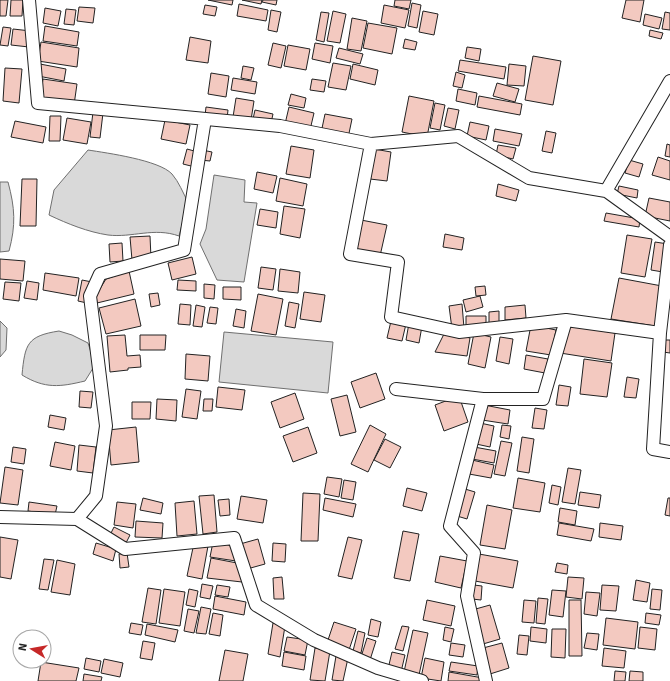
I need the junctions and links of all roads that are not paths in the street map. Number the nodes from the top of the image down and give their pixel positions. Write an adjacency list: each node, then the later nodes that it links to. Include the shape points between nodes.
1 (29, 0): 3 (street, via 38,103)
2 (670, 80): 5 (street)
3 (205, 119): 4 (street, via 280,126); 14 (street, via 184,250 100,274 90,296 106,426 96,496)
4 (371, 144): 5 (street, via 458,136 529,178); 8 (street, via 350,254 398,262 391,317 459,332)
5 (605, 190): 6 (street)
6 (670, 237)
7 (670, 245): 9 (street)
8 (566, 320): 9 (street); 11 (street, via 543,399)
9 (660, 333): 12 (street, via 653,449)
10 (396, 389): 11 (street)
11 (483, 399): 16 (street, via 450,526 474,553 467,596)
12 (670, 452)
13 (0, 517): 14 (street)
14 (77, 519): 15 (street, via 125,549 234,538 256,605 314,640 378,668)
15 (422, 681)
16 (486, 681)

